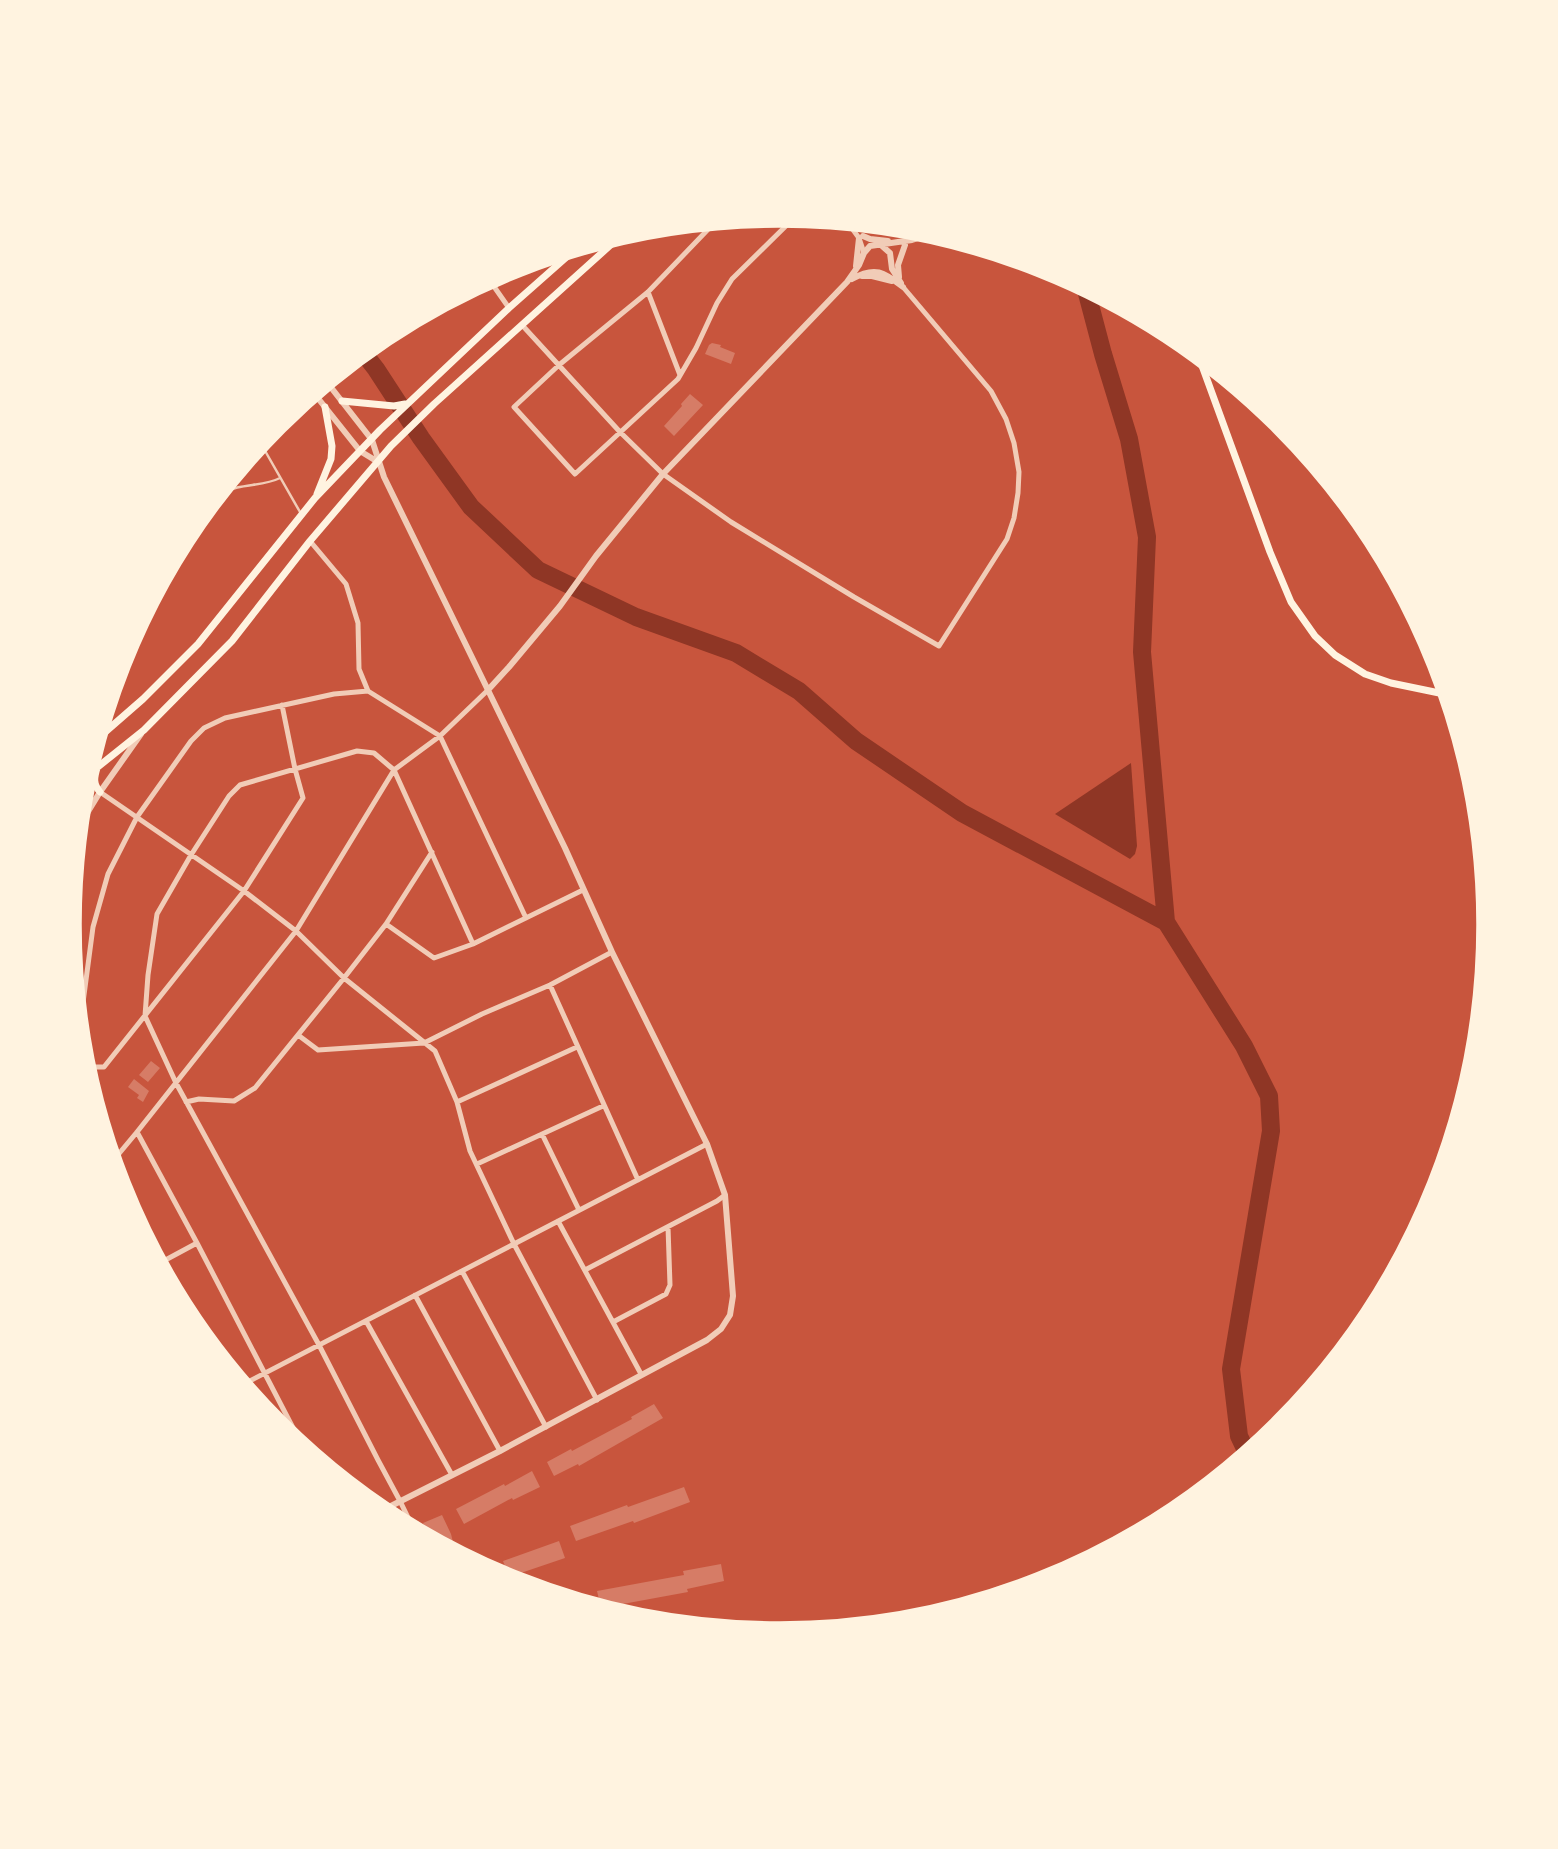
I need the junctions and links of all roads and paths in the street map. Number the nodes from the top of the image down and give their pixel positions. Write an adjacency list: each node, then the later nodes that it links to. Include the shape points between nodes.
1 (786, 226): 23 (street, via 732,279)
2 (708, 230): 18 (street)
3 (855, 230): 4 (street)
4 (861, 237): 6 (street); 7 (street); 9 (street); 14 (street)
5 (915, 239): 6 (street)
6 (903, 243): 7 (street); 11 (street); 15 (street)
7 (877, 245): 9 (street); 11 (street, via 887,249)
8 (608, 248): 20 (main road)
9 (864, 255): 12 (street); 14 (street)
10 (563, 260): 19 (main road)
11 (891, 260): 13 (street); 15 (street)
12 (872, 272): 13 (street); 14 (street)
13 (881, 272): 15 (street)
14 (855, 274): 15 (street); 34 (street)
15 (897, 281): 17 (street)
16 (494, 287): 19 (street)
17 (903, 287): 34 (street, via 991,391 1006,419 1019,472 1007,539 939,646 731,522)
18 (648, 292): 21 (street); 23 (street)
19 (509, 308): 27 (main road)
20 (522, 325): 21 (street); 33 (main road)
21 (559, 365): 29 (street); 29 (street, via 514,407 566,465 575,474)
22 (1202, 369): 42 (main road, via 1286,591 1315,636 1365,674)
23 (680, 375): 29 (street)
24 (332, 388): 26 (street)
25 (318, 399): 28 (street)
26 (342, 401): 27 (main road); 30 (street)
27 (405, 404): 30 (main road)
28 (325, 407): 31 (street); 37 (main road, via 331,459)
29 (620, 432): 34 (street)
30 (372, 440): 31 (main road); 33 (street)
31 (360, 451): 33 (street); 37 (main road)
32 (265, 452): 35 (lane)
33 (377, 462): 39 (main road); 40 (street)
34 (663, 474): 40 (street)
35 (280, 478): 36 (lane); 38 (lane)
36 (234, 489)
37 (315, 498): 38 (main road)
38 (302, 515): 44 (main road, via 198,644)
39 (310, 541): 41 (street, via 346,584 358,623 359,669); 45 (main road, via 232,641)
40 (488, 690): 46 (street); 56 (street)
41 (368, 691): 43 (street); 46 (street)
42 (1437, 693)
43 (282, 705): 48 (street); 53 (street, via 225,718 204,728)
44 (109, 728)
45 (144, 730): 47 (main road); 51 (street)
46 (440, 736): 49 (street); 58 (street)
47 (99, 765)
48 (295, 769): 49 (street, via 357,751 374,753); 55 (street, via 240,785); 57 (street, via 303,798)
49 (394, 770): 54 (street); 60 (street)
50 (95, 784): 51 (main road)
51 (100, 792): 52 (street); 53 (street)
52 (91, 807)
53 (138, 817): 55 (street); 65 (street, via 108,874 93,927)
54 (432, 852): 59 (street); 61 (street)
55 (191, 855): 57 (street); 66 (street, via 157,914)
56 (583, 890): 58 (street); 62 (street)
57 (244, 891): 60 (street); 66 (street)
58 (526, 918): 61 (street)
59 (386, 924): 61 (street, via 434,958); 63 (street)
60 (296, 931): 63 (street); 71 (street)
61 (473, 944)
62 (612, 952): 64 (street); 77 (street)
63 (344, 978): 67 (street); 68 (street)
64 (550, 985): 68 (street); 69 (street)
65 (84, 994)
66 (145, 1016): 70 (street, via 104,1067); 71 (street)
67 (299, 1035): 68 (street, via 318,1050); 72 (street, via 255,1088 234,1101)
68 (425, 1043): 73 (street, via 435,1051)
69 (577, 1047): 73 (street); 74 (street)
70 (96, 1068)
71 (176, 1083): 72 (street); 75 (street)
72 (186, 1102): 93 (street)
73 (457, 1102): 79 (street)
74 (603, 1106): 76 (street); 80 (street)
75 (137, 1132): 78 (street); 85 (street)
76 (542, 1134): 79 (street); 82 (street)
77 (707, 1144): 80 (street); 81 (street)
78 (119, 1153)
79 (477, 1164): 86 (street)
80 (638, 1180): 82 (street)
81 (725, 1195): 84 (street); 95 (street, via 733,1296 730,1315 707,1340)
82 (579, 1210): 83 (street)
83 (558, 1221): 86 (street); 88 (street)
84 (668, 1227): 88 (street); 92 (street, via 670,1285 666,1294)
85 (197, 1243): 87 (street); 94 (street)
86 (514, 1244): 89 (street); 97 (street)
87 (167, 1259)
88 (585, 1270): 92 (street)
89 (462, 1271): 90 (street); 99 (street)
90 (415, 1296): 91 (street); 100 (street)
91 (366, 1321): 93 (street); 101 (street)
92 (613, 1322): 95 (street)
93 (319, 1345): 94 (street); 102 (street)
94 (265, 1373): 96 (street); 98 (street)
95 (641, 1374): 97 (street)
96 (250, 1381)
97 (597, 1400): 99 (street)
98 (291, 1424)
99 (546, 1427): 100 (street)
100 (500, 1451): 101 (street)
101 (452, 1475): 102 (street)
102 (400, 1501): 103 (street); 104 (street)
103 (392, 1505)
104 (407, 1515)

